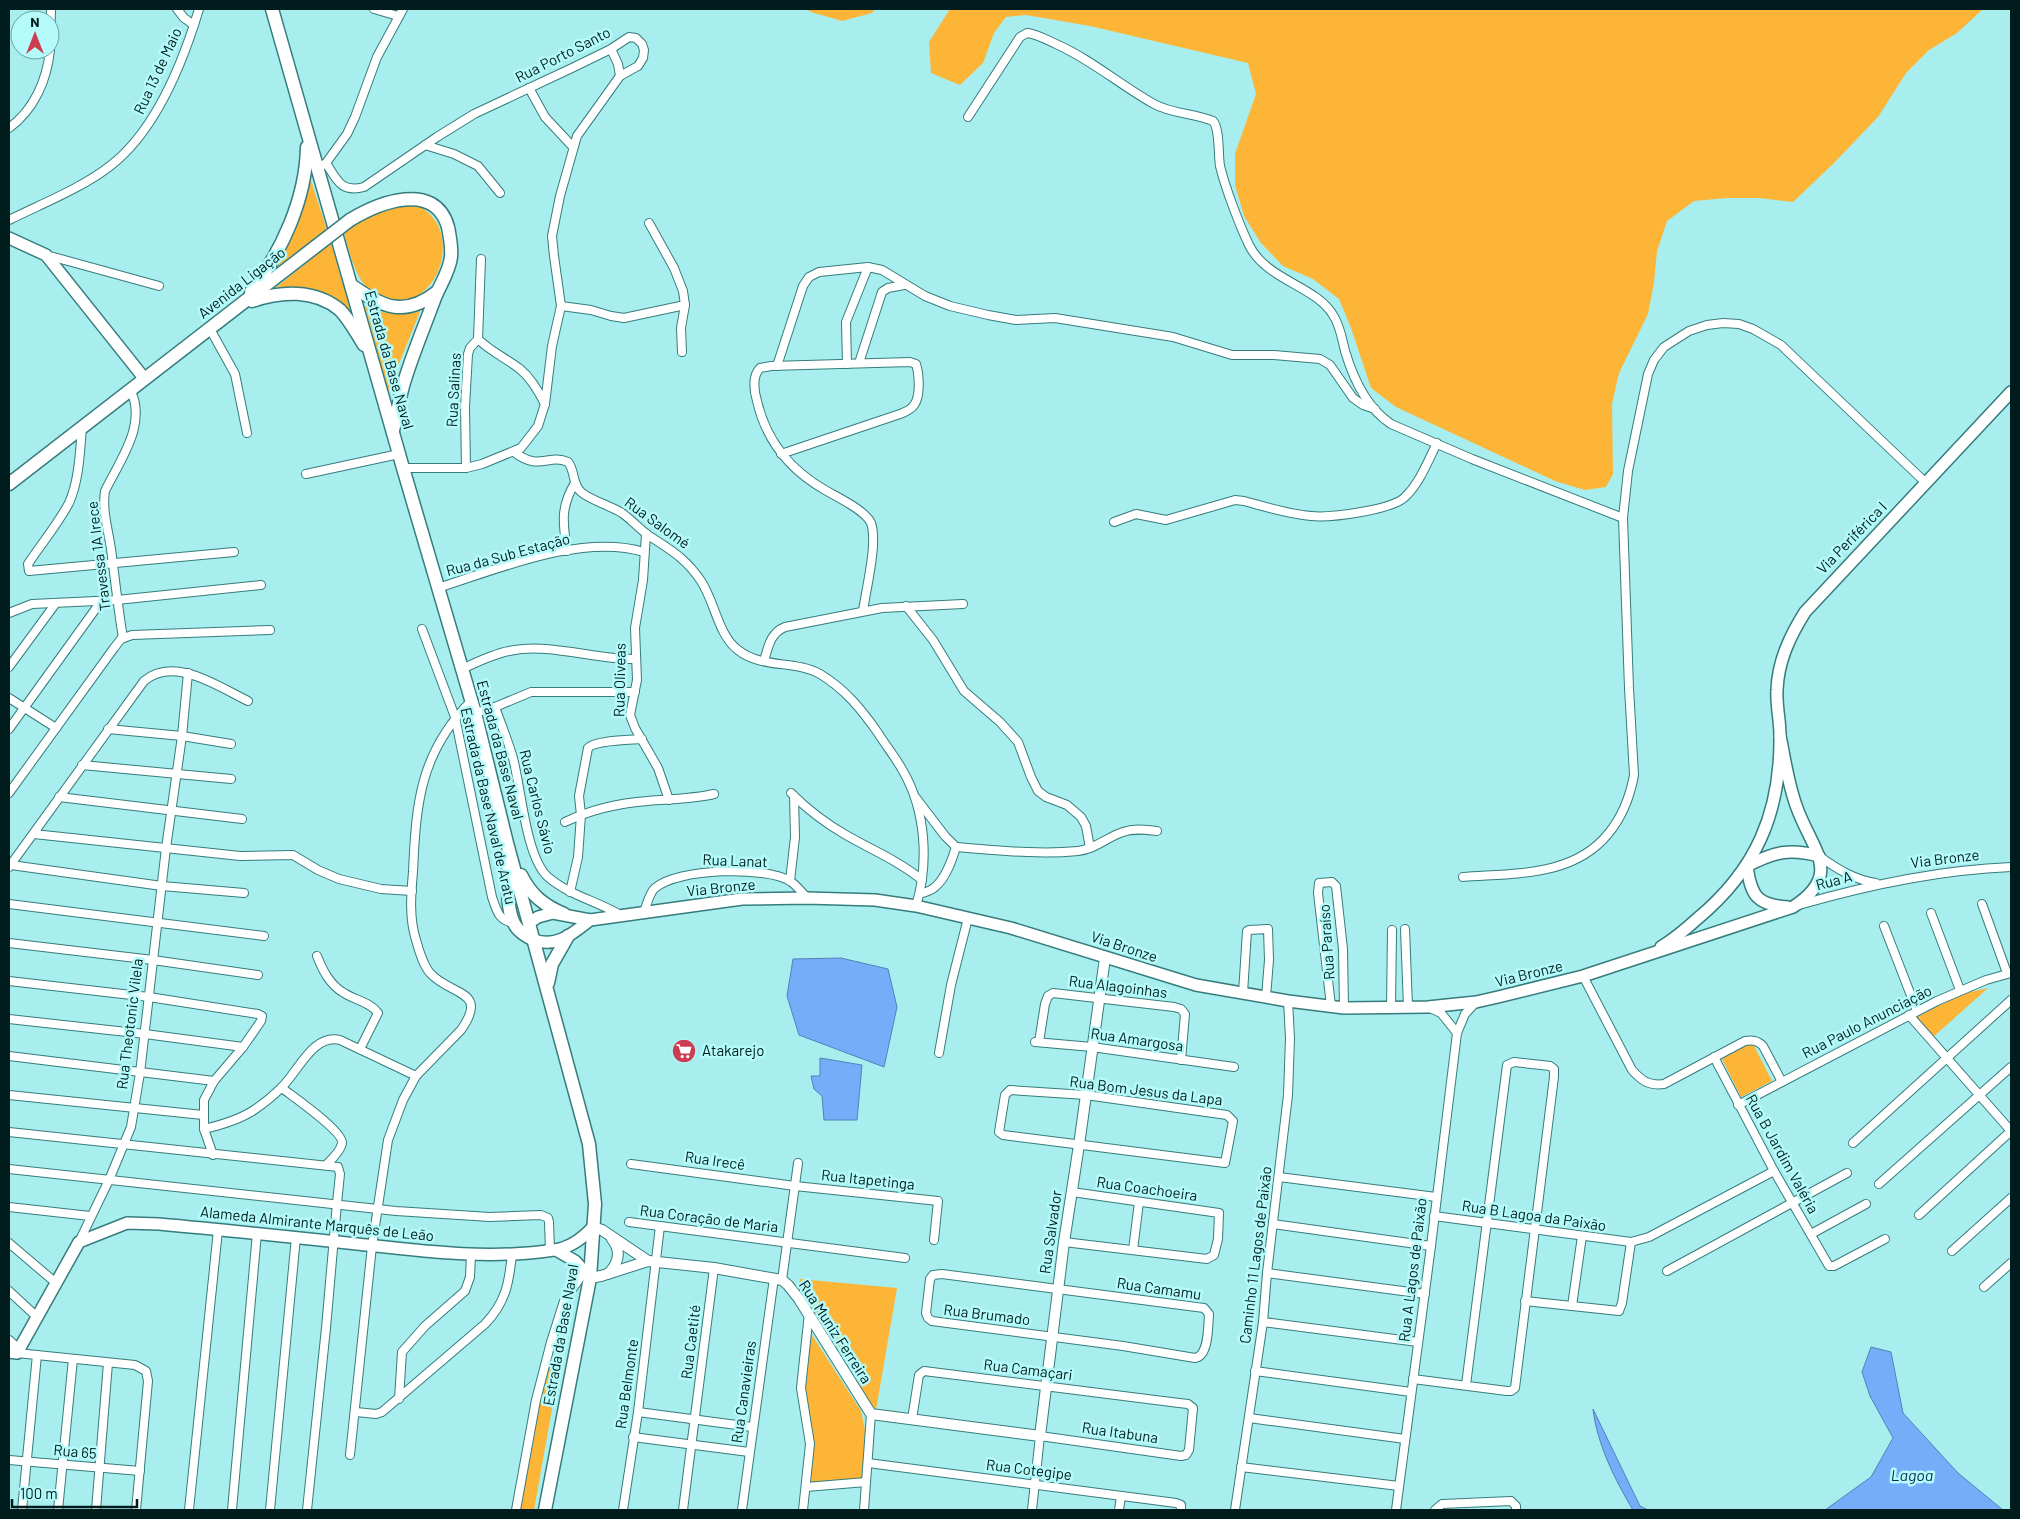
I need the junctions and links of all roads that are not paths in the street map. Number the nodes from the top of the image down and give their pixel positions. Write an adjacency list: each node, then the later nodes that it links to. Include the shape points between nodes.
1 (177, 9): 7 (street)
2 (199, 9): 7 (street, Rua 13 de Maio)
3 (272, 9): 14 (main road, Estrada da Base Naval)
4 (374, 9): 6 (street)
5 (403, 9): 6 (street)
6 (398, 16): 17 (street, via 377,57 347,134)
7 (194, 25): 20 (street, Rua 13 de Maio, via 160,105 127,152 109,167)
8 (611, 49): 10 (street); 10 (street, Rua Porto Santo, via 629,37 642,44 643,58 638,66); 11 (street, Rua Porto Santo)
9 (48, 60): 13 (street, via 34,102)
10 (620, 76): 16 (street, Rua Porto Santo, via 584,125)
11 (530, 88): 15 (street, Rua Porto Santo, via 474,114); 16 (street, via 545,117)
12 (968, 117): 44 (street, via 1020,37 1027,33 1080,55 1155,104 1172,112 1213,121 1217,130 1220,166 1250,246 1266,266 1312,296 1333,315 1353,374)
13 (9, 128)
14 (307, 134): 17 (main road, Estrada da Base Naval); 18 (main road)
15 (424, 145): 17 (street, Rua Porto Santo, via 356,189 342,185); 19 (street, via 478,166)
16 (573, 147): 32 (street, Rua Porto Santo, via 552,236)
17 (321, 169): 18 (main road); 26 (main road, Estrada da Base Naval)
18 (304, 178): 30 (main road, via 295,211 276,252)
19 (500, 194)
20 (9, 220)
21 (649, 223): 31 (street, via 674,268)
22 (9, 238): 23 (main road)
23 (46, 255): 28 (street); 40 (main road)
24 (481, 259): 34 (street)
25 (868, 267): 27 (street, via 882,270); 38 (street, via 846,322); 39 (street, via 819,272 809,277 803,286)
26 (351, 285): 29 (main road, via 381,304 394,308 418,304); 36 (main road, Estrada da Base Naval)
27 (904, 285): 37 (street, via 882,292); 44 (street, via 950,306 1016,320 1055,318 1173,337 1232,355 1320,359 1330,365 1353,398)
28 (159, 286)
29 (437, 292): 30 (main road, Avenida Ligação, bridge, via 451,259 446,222 438,210 426,202 394,201 350,220); 47 (main road, Avenida Ligação, via 403,386)
30 (242, 304): 33 (main road, Avenida Ligação); 36 (main road, via 278,294 318,298 341,312)
31 (685, 305): 32 (street, via 624,318); 35 (street, via 681,328)
32 (562, 306): 43 (street, Rua Porto Santo, via 552,346)
33 (210, 329): 40 (main road, Avenida Ligação); 46 (street, via 235,374)
34 (478, 339): 43 (street, Rua Salinas, via 520,369); 53 (street, Rua Salinas, via 468,354)
35 (682, 352)
36 (371, 359): 47 (main road, Estrada da Base Naval)
37 (859, 363): 38 (street); 51 (street, via 916,364 918,394 912,408)
38 (848, 364): 39 (street)
39 (777, 366): 51 (street, via 757,370 754,388 763,422)
40 (144, 378): 41 (main road, Avenida Ligação)
41 (130, 389): 45 (main road, Avenida Ligação); 64 (street, Travessa 1A Irece, via 137,408 132,439 104,498)
42 (2011, 392): 56 (main road, Via Periférica I)
43 (545, 404): 49 (street, Rua Porto Santo, via 538,426)
44 (1375, 409): 48 (street, via 1391,424)
45 (82, 427): 57 (main road, Avenida Ligação); 64 (street, via 72,496 27,569)
46 (247, 433)
47 (393, 433): 50 (main road, Estrada da Base Naval)
48 (1437, 443): 58 (street); 59 (street, via 1415,486 1398,504 1385,508 1312,516 1235,500 1166,520 1136,514)
49 (514, 452): 53 (street, Rua Porto Santo); 55 (street, Rua Salomé, via 534,462 563,460 570,464)
50 (399, 454): 52 (main road, Estrada da Base Naval); 54 (street)
51 (781, 454): 72 (street, via 798,472 865,515 870,522 873,539)
52 (402, 468): 53 (street, Rua Porto Santo); 66 (main road, Estrada da Base Naval)
53 (466, 468)
54 (306, 474)
55 (576, 483): 60 (street, Rua Salomé, via 584,494 622,513); 61 (street, via 566,500 563,514)
56 (1926, 483): 58 (street, via 1781,345 1753,329 1723,323 1690,330 1664,347 1654,360 1644,389 1628,471); 93 (main road, Via Periférica I, via 1817,597 1795,628 1787,643 1778,676)
57 (9, 484)
58 (1623, 518): 118 (street, via 1634,775 1625,809 1592,851 1570,863 1531,872)
59 (1114, 522)
60 (646, 534): 63 (street, Rua Oliveas); 78 (street, Rua Salomé, via 671,548 693,570 709,595 730,642 738,650)
61 (567, 551): 63 (street, Rua da Sub Estação, via 600,547); 66 (street, Rua da Sub Estação)
62 (234, 552): 64 (street)
63 (644, 552): 77 (street, Rua Oliveas, via 635,628)
64 (113, 562): 68 (street, Travessa 1A Irece)
65 (261, 585): 68 (street)
66 (438, 588): 80 (main road, Estrada da Base Naval)
67 (102, 600): 68 (street); 69 (street); 85 (street)
68 (117, 600): 76 (street, Travessa 1A Irece)
69 (56, 603): 73 (street, via 32,604); 79 (street)
70 (963, 604): 71 (street)
71 (906, 606): 72 (street); 113 (street, via 933,640 964,691 1018,742 1038,791 1081,817)
72 (863, 611): 78 (street, via 780,629 773,636)
73 (9, 613)
74 (422, 629): 88 (street, Estrada da Base Naval de Aratu)
75 (270, 630): 76 (street, via 132,635)
76 (123, 638): 89 (street)
77 (635, 659): 80 (street, via 521,649 502,652); 82 (street, Rua Oliveas)
78 (764, 661): 101 (street, Rua Salomé, via 806,668 841,689 859,707 904,771)
79 (9, 667)
80 (462, 668): 86 (main road, Estrada da Base Naval)
81 (188, 673): 84 (street); 91 (street, via 165,671 151,675); 92 (street, Rua Theotonic Vilela)
82 (635, 692): 87 (street, via 531,692); 94 (street, Rua Oliveas, via 630,715)
83 (9, 698): 85 (street)
84 (248, 701)
85 (24, 707): 89 (street); 90 (street)
86 (473, 707): 87 (street); 88 (street); 110 (main road, Estrada da Base Naval)
87 (495, 707): 124 (street, Rua Carlos Sávio, via 512,756 535,857 547,876)
88 (456, 718): 123 (street, via 435,751 422,783); 139 (street, Estrada da Base Naval de Aratu, via 492,897 500,917)
89 (56, 728): 99 (street)
90 (9, 729)
91 (108, 729): 92 (street); 96 (street)
92 (182, 736): 95 (street); 97 (street, Rua Theotonic Vilela)
93 (1780, 736): 114 (main road, via 1796,806); 116 (main road, via 1771,811)
94 (642, 739): 103 (street, Rua Oliveas, via 658,768); 105 (street, via 590,746 580,790)
95 (231, 744)
96 (82, 765): 97 (street); 102 (street)
97 (176, 773): 98 (street); 104 (street, Rua Theotonic Vilela)
98 (231, 779)
99 (9, 793)
100 (714, 794): 103 (street)
101 (913, 794): 111 (street, Rua Salomé); 119 (street, Rua Salomé, via 922,832)
102 (59, 798): 104 (street); 109 (street)
103 (669, 800): 105 (street, via 641,802)
104 (171, 810): 106 (street); 112 (street, Rua Theotonic Vilela)
105 (581, 815): 107 (street); 124 (street, via 576,872)
106 (242, 819)
107 (565, 822)
108 (1157, 832): 113 (street, via 1125,831)
109 (34, 834): 112 (street); 115 (street)
110 (507, 843): 134 (main road, via 532,894 545,906); 139 (main road, via 509,905); 140 (main road, Estrada da Base Naval)
111 (956, 847): 113 (street, via 1046,852); 126 (street, via 938,884)
112 (166, 848): 122 (street, Rua Theotonic Vilela); 123 (street, via 240,856 293,854 339,879)
113 (1090, 848)
114 (1819, 856): 116 (main road, via 1799,851 1783,852); 121 (street, via 1859,879); 131 (main road, via 1821,870 1818,883)
115 (10, 866): 122 (street)
116 (1747, 866): 131 (main road, via 1756,898 1770,905); 149 (main road, via 1710,909)
117 (2011, 868): 121 (street, Via Bronze, via 1957,872)
118 (1463, 878)
119 (922, 880): 120 (street, via 824,821 792,794 795,837); 126 (street, Rua Salomé)
120 (790, 881): 127 (street); 132 (street, Rua Lanat, via 776,876 732,872 690,874 654,888)
121 (1883, 884): 131 (street, Rua A)
122 (162, 886): 125 (street); 138 (street, Rua Theotonic Vilela)
123 (412, 892): 187 (street, via 412,928 426,966 439,981 468,997 471,1005 461,1030)
124 (570, 892): 135 (street, via 602,904)
125 (244, 893)
126 (920, 894): 130 (street, Rua Salomé)
127 (807, 898): 130 (main road, Via Bronze, via 875,900); 132 (main road, Via Bronze, via 742,899)
128 (9, 904): 138 (street)
129 (1982, 904): 152 (street)
130 (916, 906): 136 (main road, Via Bronze)
131 (1793, 908): 149 (main road)
132 (644, 912): 135 (main road, Via Bronze)
133 (1931, 913): 157 (street)
134 (564, 914): 137 (main road, Via Bronze); 140 (main road, Via Bronze, via 548,914)
135 (622, 916): 137 (main road, Via Bronze)
136 (968, 918): 150 (main road, Via Bronze); 179 (street, via 951,985)
137 (590, 920): 145 (main road, Via Bronze)
138 (157, 923): 144 (street); 151 (street, Rua Theotonic Vilela)
139 (514, 923): 146 (main road)
140 (529, 923): 146 (main road, Estrada da Base Naval)
141 (1884, 926): 170 (street)
142 (1405, 929): 167 (street)
143 (1392, 930): 166 (street)
144 (264, 936)
145 (568, 936): 146 (main road, Via Bronze, via 551,943); 156 (main road, via 552,964)
146 (534, 940): 156 (main road, Estrada da Base Naval)
147 (9, 943): 151 (street)
148 (317, 956): 178 (street, via 337,989 377,1010 378,1016)
149 (1647, 956): 154 (main road, Via Bronze)
150 (1104, 958): 158 (main road, Via Bronze, via 1196,985); 161 (street, Rua Salvador)
151 (153, 960): 153 (street); 159 (street, Rua Theotonic Vilela)
152 (2009, 973): 157 (street, Rua Paulo Anunciação)
153 (258, 975)
154 (1583, 976): 164 (main road, Via Bronze); 181 (street, via 1632,1070 1645,1082 1664,1084)
155 (9, 981): 159 (street)
156 (548, 986): 230 (main road, Estrada da Base Naval, via 589,1144)
157 (1960, 990): 170 (street, Rua Paulo Anunciação)
158 (1243, 993): 160 (main road, Via Bronze); 160 (street, via 1246,933 1267,929 1270,931)
159 (149, 997): 174 (street, Rua Theotonic Vilela); 176 (street, via 260,1015 261,1022)
160 (1266, 997): 163 (main road, Via Bronze)
161 (1098, 999): 175 (street, Rua Alagoinhas, via 1062,993 1048,996); 177 (street, Rua Salvador); 182 (street, Rua Alagoinhas, via 1184,1011)
162 (2011, 1000): 183 (street)
163 (1288, 1001): 165 (main road, Via Bronze); 210 (street, Caminho 11 Lagos de Paixão, via 1288,1095)
164 (1476, 1002): 168 (main road, Via Bronze); 173 (street, Rua A Lagos de Paixão)
165 (1331, 1006): 169 (main road, Via Bronze); 169 (street, Rua Paraíso, via 1318,900 1319,884 1327,882 1336,886 1343,949)
166 (1391, 1007): 167 (main road, Via Bronze); 169 (main road, Via Bronze)
167 (1408, 1007): 168 (main road, Via Bronze)
168 (1428, 1007): 173 (street, via 1441,1013)
169 (1344, 1008)
170 (1917, 1010): 171 (street, Rua Paulo Anunciação)
171 (1909, 1015): 183 (street); 189 (street, Rua Paulo Anunciação)
172 (9, 1019): 174 (street)
173 (1456, 1033): 215 (street, Rua A Lagos de Paixão)
174 (145, 1034): 176 (street); 186 (street, Rua Theotonic Vilela)
175 (1037, 1042): 177 (street, Rua Amargosa)
176 (243, 1047): 188 (street)
177 (1092, 1047): 182 (street, Rua Amargosa); 192 (street, Rua Salvador)
178 (360, 1049): 187 (street); 190 (street, via 336,1039 320,1042)
179 (939, 1053)
180 (9, 1056): 186 (street)
181 (1714, 1057): 189 (street, via 1744,1041 1754,1040 1763,1046); 194 (street, Rua B Jardim Valéria)
182 (1181, 1060): 184 (street, Rua Amargosa)
183 (1946, 1060): 193 (street); 200 (street)
184 (1234, 1067)
185 (2011, 1067): 193 (street)
186 (140, 1073): 188 (street); 195 (street, Rua Theotonic Vilela)
187 (416, 1076): 222 (street, via 388,1140)
188 (214, 1081): 196 (street, via 204,1100)
189 (1782, 1082): 194 (street, Rua Paulo Anunciação)
190 (282, 1088): 197 (street, via 241,1117); 206 (street, via 340,1138 340,1148)
191 (9, 1095): 195 (street)
192 (1086, 1095): 202 (street, Rua Salvador); 202 (street, Rua Bom Jesus da Lapa, via 1008,1091 999,1132); 202 (street, Rua Bom Jesus da Lapa, via 1227,1115 1232,1121 1225,1163)
193 (1979, 1095): 198 (street); 212 (street)
194 (1738, 1104): 208 (street, Rua B Jardim Valéria)
195 (134, 1108): 196 (street); 201 (street, Rua Theotonic Vilela)
196 (202, 1116): 197 (street)
197 (204, 1129): 203 (street)
198 (2011, 1131): 223 (street)
199 (9, 1132): 201 (street)
200 (1853, 1142)
201 (125, 1145): 203 (street); 211 (street, Rua Theotonic Vilela)
202 (1079, 1145): 214 (street, Rua Salvador)
203 (213, 1155): 206 (street)
204 (798, 1163): 213 (street, Rua Canavieiras)
205 (631, 1164): 213 (street, Rua Irecê)
206 (326, 1166): 219 (street, via 339,1169)
207 (9, 1169): 211 (street)
208 (1774, 1171): 218 (street, Rua B Jardim Valéria); 245 (street, via 1650,1237)
209 (1847, 1172): 218 (street)
210 (1278, 1177): 215 (street); 228 (street, Caminho 11 Lagos de Paixão)
211 (109, 1180): 219 (street); 225 (street, Rua Theotonic Vilela)
212 (1880, 1184)
213 (795, 1186): 240 (street, Rua Itapetinga, via 938,1201); 243 (street, Rua Canavieiras)
214 (1072, 1192): 217 (street, Rua Coachoeira); 244 (street, Rua Salvador)
215 (1436, 1197): 224 (street, Rua A Lagos de Paixão)
216 (2011, 1198): 251 (street)
217 (1139, 1202): 250 (street); 250 (street, Rua Coachoeira, via 1219,1213 1215,1251 1207,1259)
218 (1792, 1202): 236 (street, Rua B Jardim Valéria); 258 (street)
219 (337, 1203): 222 (street); 242 (street)
220 (1866, 1204): 236 (street)
221 (9, 1207): 225 (street)
222 (378, 1209): 247 (street); 249 (street, via 483,1217 541,1215 548,1218)
223 (1919, 1215)
224 (1434, 1216): 227 (street, Rua B Lagoa da Paixão); 248 (street, Rua A Lagos de Paixão)
225 (89, 1219): 234 (street); 241 (street, Rua Theotonic Vilela)
226 (629, 1222): 229 (street, Rua Coração de Maria)
227 (1486, 1223): 232 (street, Rua B Lagoa da Paixão); 232 (street, via 1506,1070 1510,1062 1550,1066 1554,1069 1554,1084); 282 (street)
228 (1273, 1224): 248 (street); 259 (street, Caminho 11 Lagos de Paixão)
229 (660, 1226): 243 (street, Rua Coração de Maria); 255 (street, Rua Belmonte)
230 (593, 1227): 235 (street); 249 (main road, Alameda Almirante Marquês de Leão, via 576,1242); 260 (main road, Estrada da Base Naval)
231 (218, 1230): 233 (main road, Alameda Almirante Marquês de Leão); 234 (main road, Alameda Almirante Marquês de Leão, via 127,1223); 316 (street)
232 (1534, 1230): 237 (street, Rua B Lagoa da Paixão); 268 (street)
233 (258, 1233): 238 (main road, Alameda Almirante Marquês de Leão); 317 (street)
234 (99, 1234): 241 (main road, Alameda Almirante Marquês de Leão)
235 (608, 1234): 255 (street); 261 (street, via 616,1244 618,1256 617,1263)
236 (1811, 1234): 239 (street, Rua B Jardim Valéria, via 1827,1264 1834,1266)
237 (1582, 1236): 245 (street, Rua B Lagoa da Paixão); 269 (street)
238 (296, 1237): 242 (main road, Alameda Almirante Marquês de Leão); 318 (street)
239 (1885, 1239)
240 (934, 1240)
241 (79, 1242): 263 (main road, Rua Theotonic Vilela)
242 (333, 1242): 247 (main road, Alameda Almirante Marquês de Leão); 319 (street)
243 (786, 1242): 254 (street, Rua Coração de Maria); 262 (street, Rua Canavieiras)
244 (1064, 1242): 250 (street); 265 (street, Rua Salvador)
245 (1631, 1242): 269 (street, via 1620,1310)
246 (9, 1243): 263 (street)
247 (372, 1246): 252 (main road, Alameda Almirante Marquês de Leão); 286 (street)
248 (1431, 1246): 267 (street, Rua A Lagos de Paixão)
249 (553, 1250): 253 (main road, Alameda Almirante Marquês de Leão); 260 (main road, via 569,1256)
250 (1133, 1250)
251 (1952, 1251)
252 (471, 1254): 253 (main road, Alameda Almirante Marquês de Leão); 285 (street, via 470,1277 465,1290 402,1352)
253 (512, 1254): 285 (street, via 508,1287 496,1312)
254 (905, 1258)
255 (652, 1261): 257 (street); 261 (street); 287 (street, Rua Belmonte)
256 (2011, 1263): 264 (street)
257 (714, 1268): 262 (street); 291 (street, Rua Caetité)
258 (1667, 1271)
259 (1267, 1273): 267 (street); 272 (street, Caminho 11 Lagos de Paixão)
260 (588, 1274): 261 (street); 320 (street, via 564,1301 551,1342 536,1400); 321 (main road, Estrada da Base Naval)
261 (608, 1274)
262 (778, 1279): 270 (street, Rua Muniz Ferreira, via 793,1291); 292 (street, Rua Canavieiras)
263 (56, 1283): 271 (main road, Rua Theotonic Vilela)
264 (1984, 1287)
265 (1059, 1289): 273 (street, Rua Salvador); 273 (street, Rua Brumado, via 933,1275 926,1308 929,1320 938,1323); 273 (street, Rua Camamu, via 1204,1308 1208,1312 1208,1328 1203,1354 1198,1358)
266 (9, 1291): 271 (street)
267 (1424, 1294): 275 (street, Rua A Lagos de Paixão)
268 (1525, 1301): 269 (street); 282 (street, via 1515,1388 1511,1391)
269 (1572, 1306)
270 (809, 1314): 288 (street, Rua Muniz Ferreira); 310 (street, via 800,1388 810,1444)
271 (37, 1317): 276 (main road, Rua Theotonic Vilela)
272 (1263, 1322): 275 (street); 280 (street, Caminho 11 Lagos de Paixão)
273 (1054, 1337): 283 (street, Rua Salvador)
274 (9, 1340): 276 (street)
275 (1418, 1342): 281 (street, Rua A Lagos de Paixão)
276 (15, 1351): 277 (street)
277 (37, 1355): 278 (street); 301 (street)
278 (74, 1359): 279 (street); 303 (street)
279 (108, 1363): 305 (street); 306 (street, via 141,1366 146,1371 148,1381)
280 (1255, 1371): 284 (street); 289 (street, Caminho 11 Lagos de Paixão)
281 (1413, 1379): 282 (street); 284 (street, Rua A Lagos de Paixão)
282 (1466, 1385)
283 (1047, 1386): 290 (street, Rua Camaçari, via 922,1372); 293 (street, Rua Salvador); 297 (street, Rua Camaçari, via 1188,1404 1193,1408)
284 (1411, 1392): 295 (street, Rua A Lagos de Paixão)
285 (399, 1399): 286 (street, via 380,1413)
286 (356, 1412): 299 (street)
287 (638, 1412): 291 (street); 294 (street, Rua Belmonte)
288 (871, 1414): 290 (street); 302 (street)
289 (1249, 1418): 295 (street); 304 (street, Caminho 11 Lagos de Paixão)
290 (912, 1419): 293 (street)
291 (695, 1420): 292 (street); 296 (street, Rua Caetité)
292 (752, 1427): 298 (street, Rua Canavieiras)
293 (1040, 1436): 297 (street, Rua Itabuna, via 1177,1456 1186,1455); 308 (street, Rua Salvador)
294 (633, 1437): 296 (street); 322 (street, Rua Belmonte)
295 (1405, 1439): 309 (street, Rua A Lagos de Paixão)
296 (691, 1446): 298 (street); 323 (street, Rua Caetité)
297 (1190, 1447)
298 (749, 1452): 324 (street, Rua Canavieiras)
299 (350, 1455)
300 (9, 1460): 301 (street, Rua 65)
301 (28, 1462): 303 (street, Rua 65); 312 (street)
302 (868, 1463): 307 (street); 308 (street, Rua Cotegipe)
303 (62, 1465): 305 (street, Rua 65); 313 (street)
304 (1241, 1467): 309 (street); 330 (street, Caminho 11 Lagos de Paixão)
305 (99, 1468): 306 (street, Rua 65); 314 (street)
306 (140, 1471): 315 (street)
307 (866, 1482): 310 (street); 326 (street)
308 (1035, 1486): 311 (street, Rua Cotegipe); 327 (street, Rua Salvador)
309 (1399, 1486): 331 (street, Rua A Lagos de Paixão)
310 (806, 1488): 325 (street)
311 (1121, 1496): 328 (street); 329 (street, Rua Cotegipe, via 1177,1503)
312 (22, 1510)
313 (58, 1510)
314 (96, 1510)
315 (136, 1510)
316 (189, 1510)
317 (232, 1510)
318 (270, 1510)
319 (307, 1510)
320 (516, 1510)
321 (545, 1510)
322 (623, 1510)
323 (683, 1510)
324 (742, 1510)
325 (803, 1510)
326 (864, 1510)
327 (1032, 1510)
328 (1119, 1510)
329 (1181, 1510)
330 (1235, 1510)
331 (1396, 1510)
332 (1435, 1510): 333 (street, via 1442,1504 1511,1501)
333 (1516, 1510)

